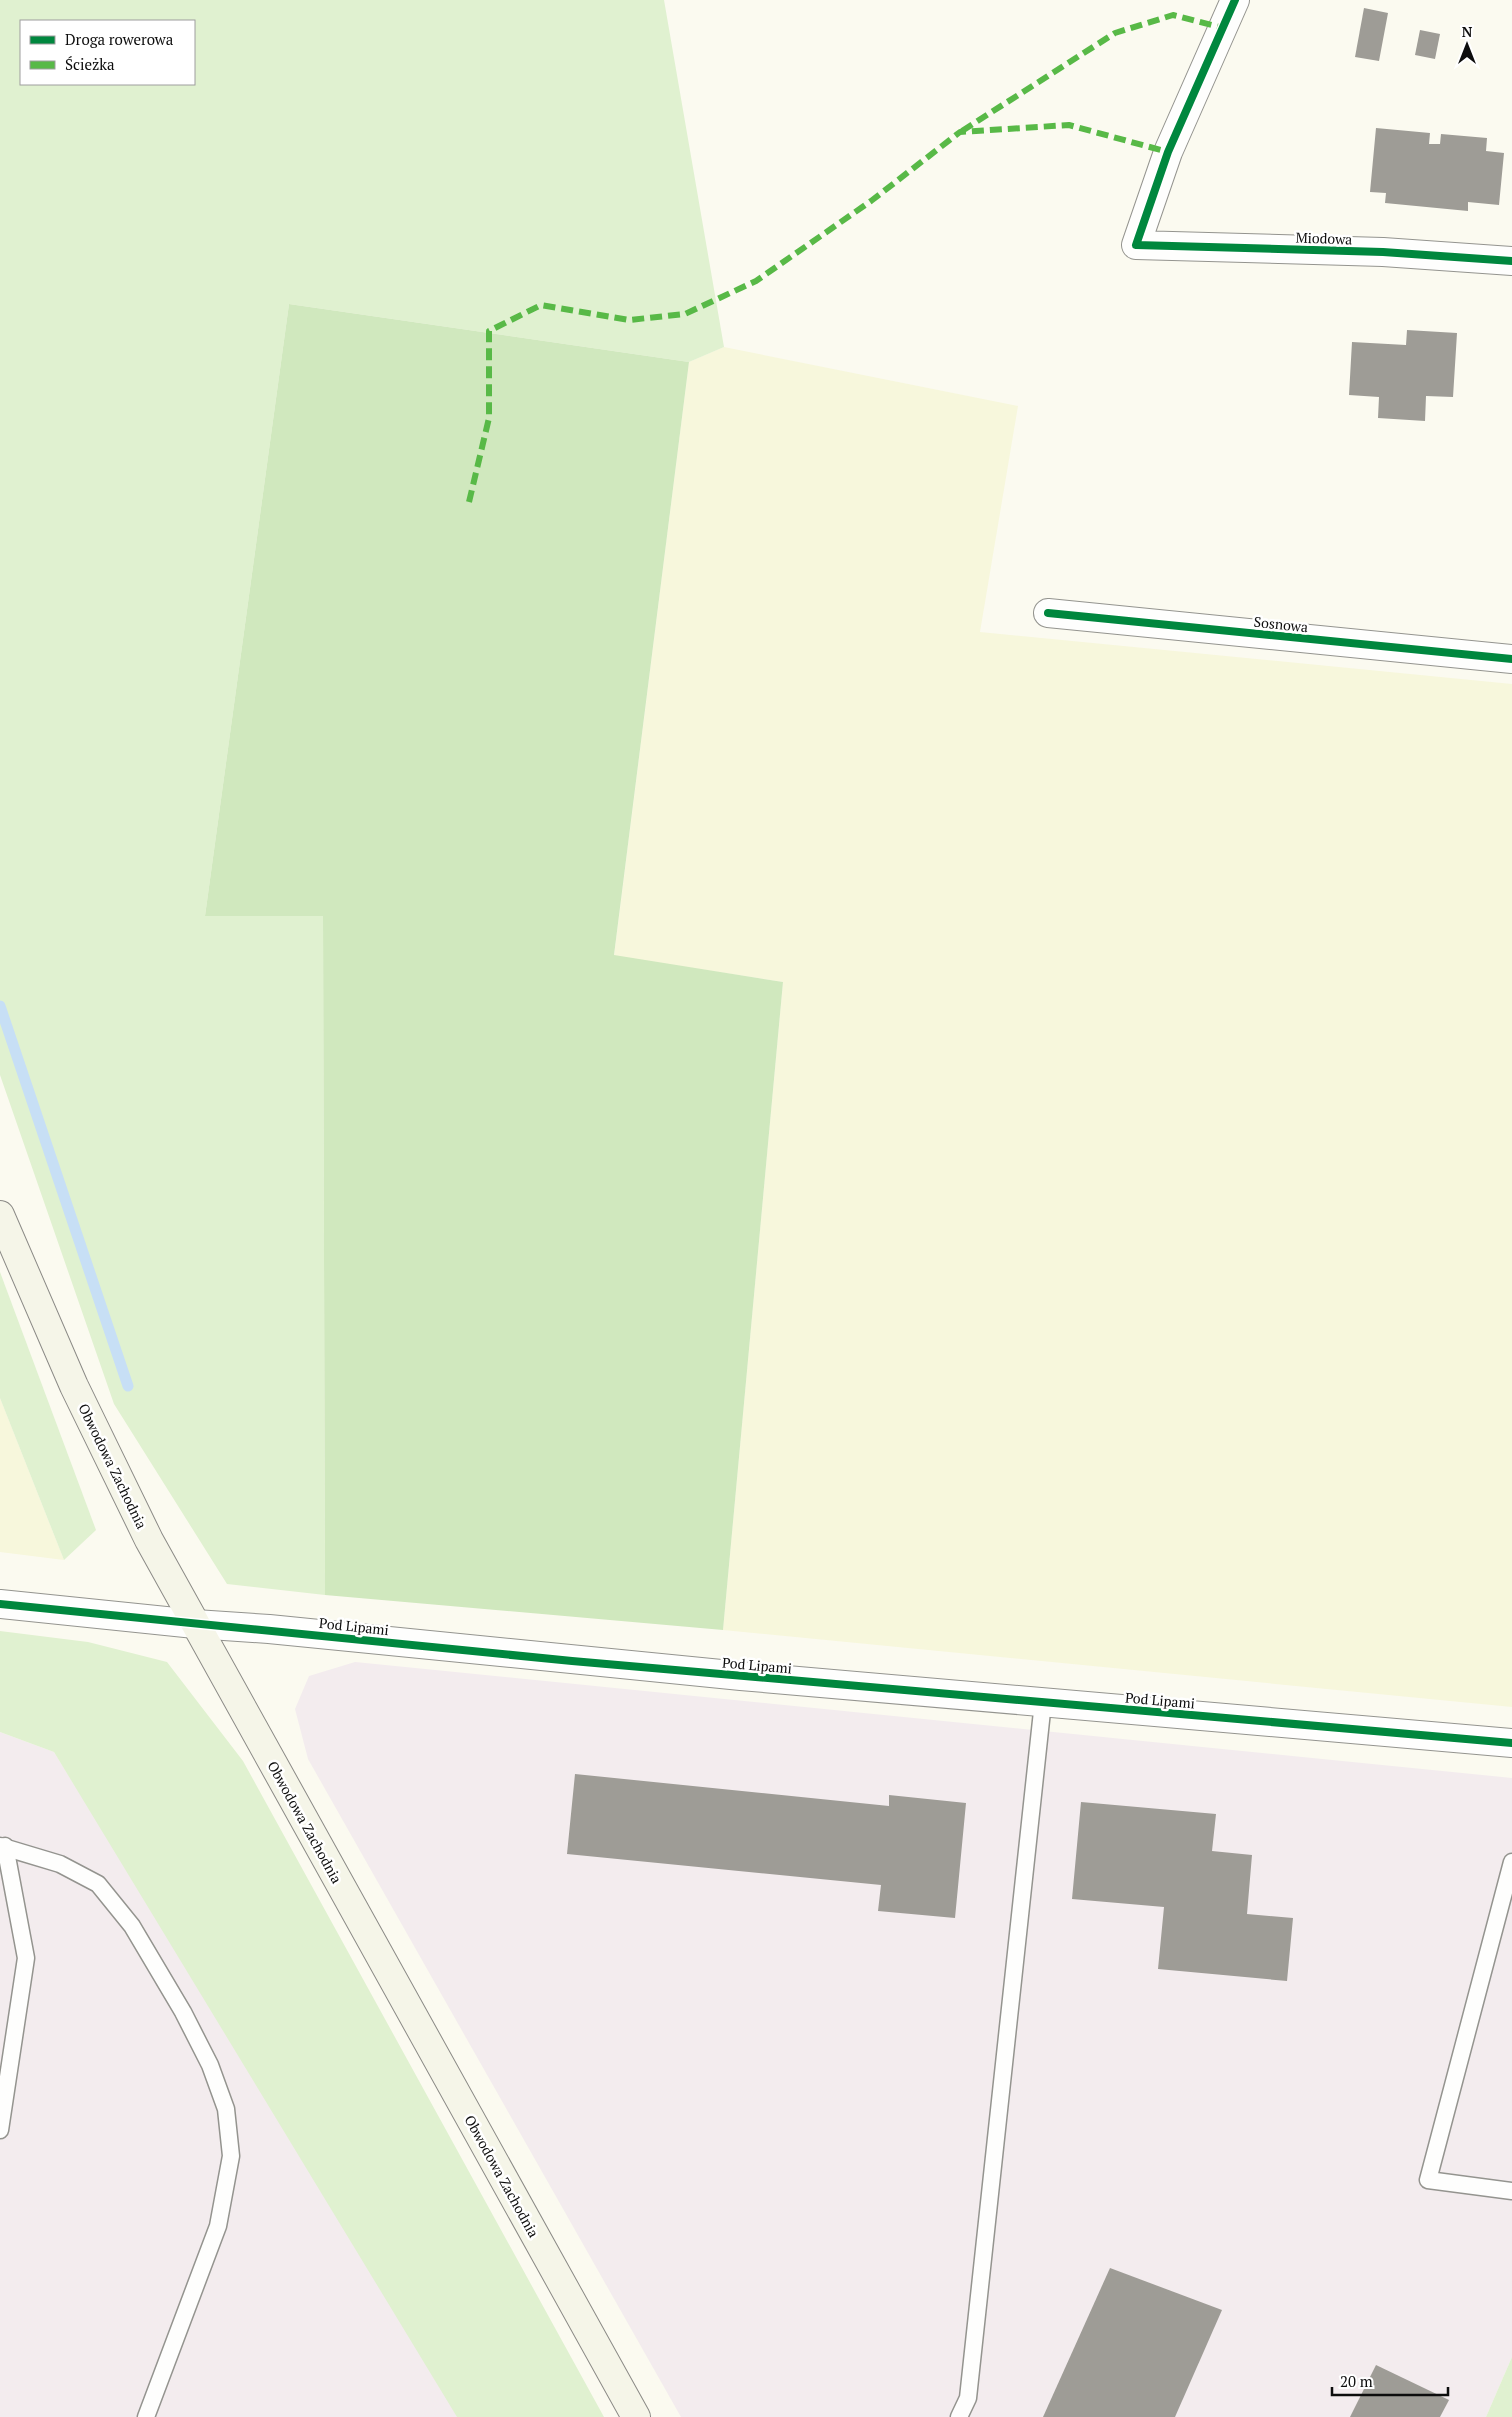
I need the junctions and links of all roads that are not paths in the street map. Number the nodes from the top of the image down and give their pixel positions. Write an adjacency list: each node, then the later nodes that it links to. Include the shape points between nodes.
1 (1235, 0): 2 (street, Miodowa, via 1168,152 1136,245 1383,252)
2 (1512, 261)
3 (1048, 613): 4 (street, Sosnowa)
4 (1512, 659)
5 (0, 1215): 7 (main road, Obwodowa Zachodnia, via 74,1386)
6 (0, 1604): 7 (street, Pod Lipami)
7 (195, 1624): 8 (street, Pod Lipami); 15 (main road, Obwodowa Zachodnia)
8 (1043, 1702): 9 (street, Pod Lipami); 16 (lane, via 968,2398)
9 (1512, 1743)
10 (2, 1846): 12 (lane, via 26,1958); 14 (lane, via 60,1864 98,1884 132,1926 183,2012 210,2065 226,2109 231,2156 218,2226)
11 (1512, 1862): 13 (lane, via 1428,2180)
12 (0, 2130)
13 (1512, 2191)
14 (146, 2417)
15 (636, 2417)
16 (959, 2417)

